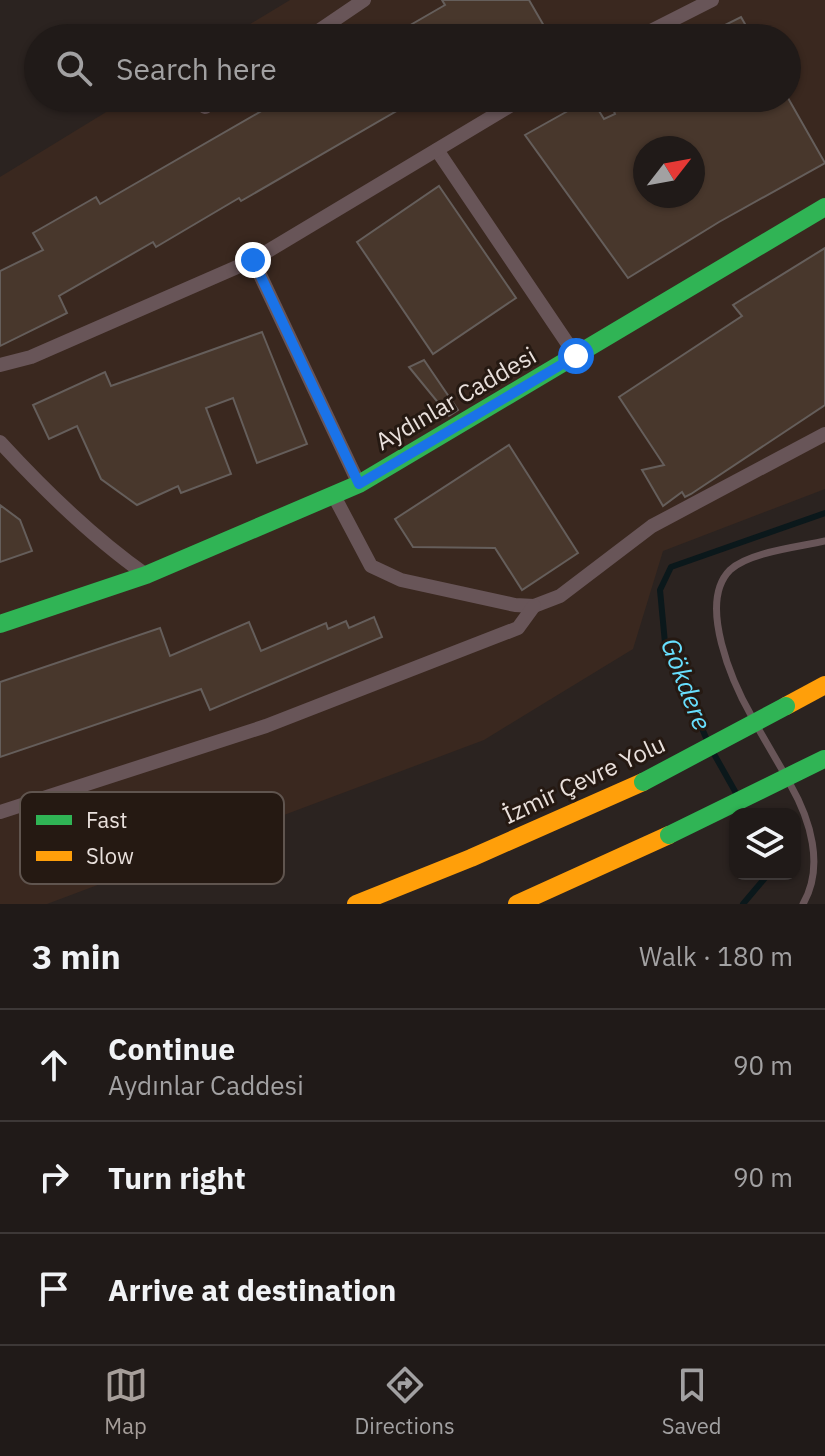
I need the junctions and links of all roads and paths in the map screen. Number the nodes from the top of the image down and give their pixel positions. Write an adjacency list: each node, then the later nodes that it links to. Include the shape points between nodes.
1 (364, 0): 3 (street)
2 (712, 0): 4 (street)
3 (329, 24)
4 (665, 24)
5 (500, 112): 6 (street)
6 (437, 150): 8 (street); 9 (street)
7 (825, 207): 9 (main road, Aydınlar Caddesi)
8 (253, 260): 10 (street, via 31,357); 13 (street)
9 (576, 356): 13 (main road, Aydınlar Caddesi)
10 (0, 365)
11 (825, 434): 17 (street, via 652,526 560,596)
12 (0, 442): 16 (street, via 107,548)
13 (359, 484): 14 (main road, Aydınlar Caddesi)
14 (334, 496): 16 (main road, Aydınlar Caddesi); 17 (street, via 371,566 401,580)
15 (825, 541): 26 (lane, via 748,558 729,571 717,596 720,643 741,699 800,802 815,840 813,878)
16 (146, 575): 18 (main road, Aydınlar Caddesi)
17 (534, 606): 21 (street, via 518,628 296,714)
18 (0, 624)
19 (825, 685): 24 (main road, İzmir Çevre Yolu, bridge, via 643,782)
20 (824, 759): 25 (main road, bridge)
21 (60, 792)
22 (20, 805): 23 (street)
23 (0, 812)
24 (356, 904)
25 (517, 904)
26 (803, 904)

